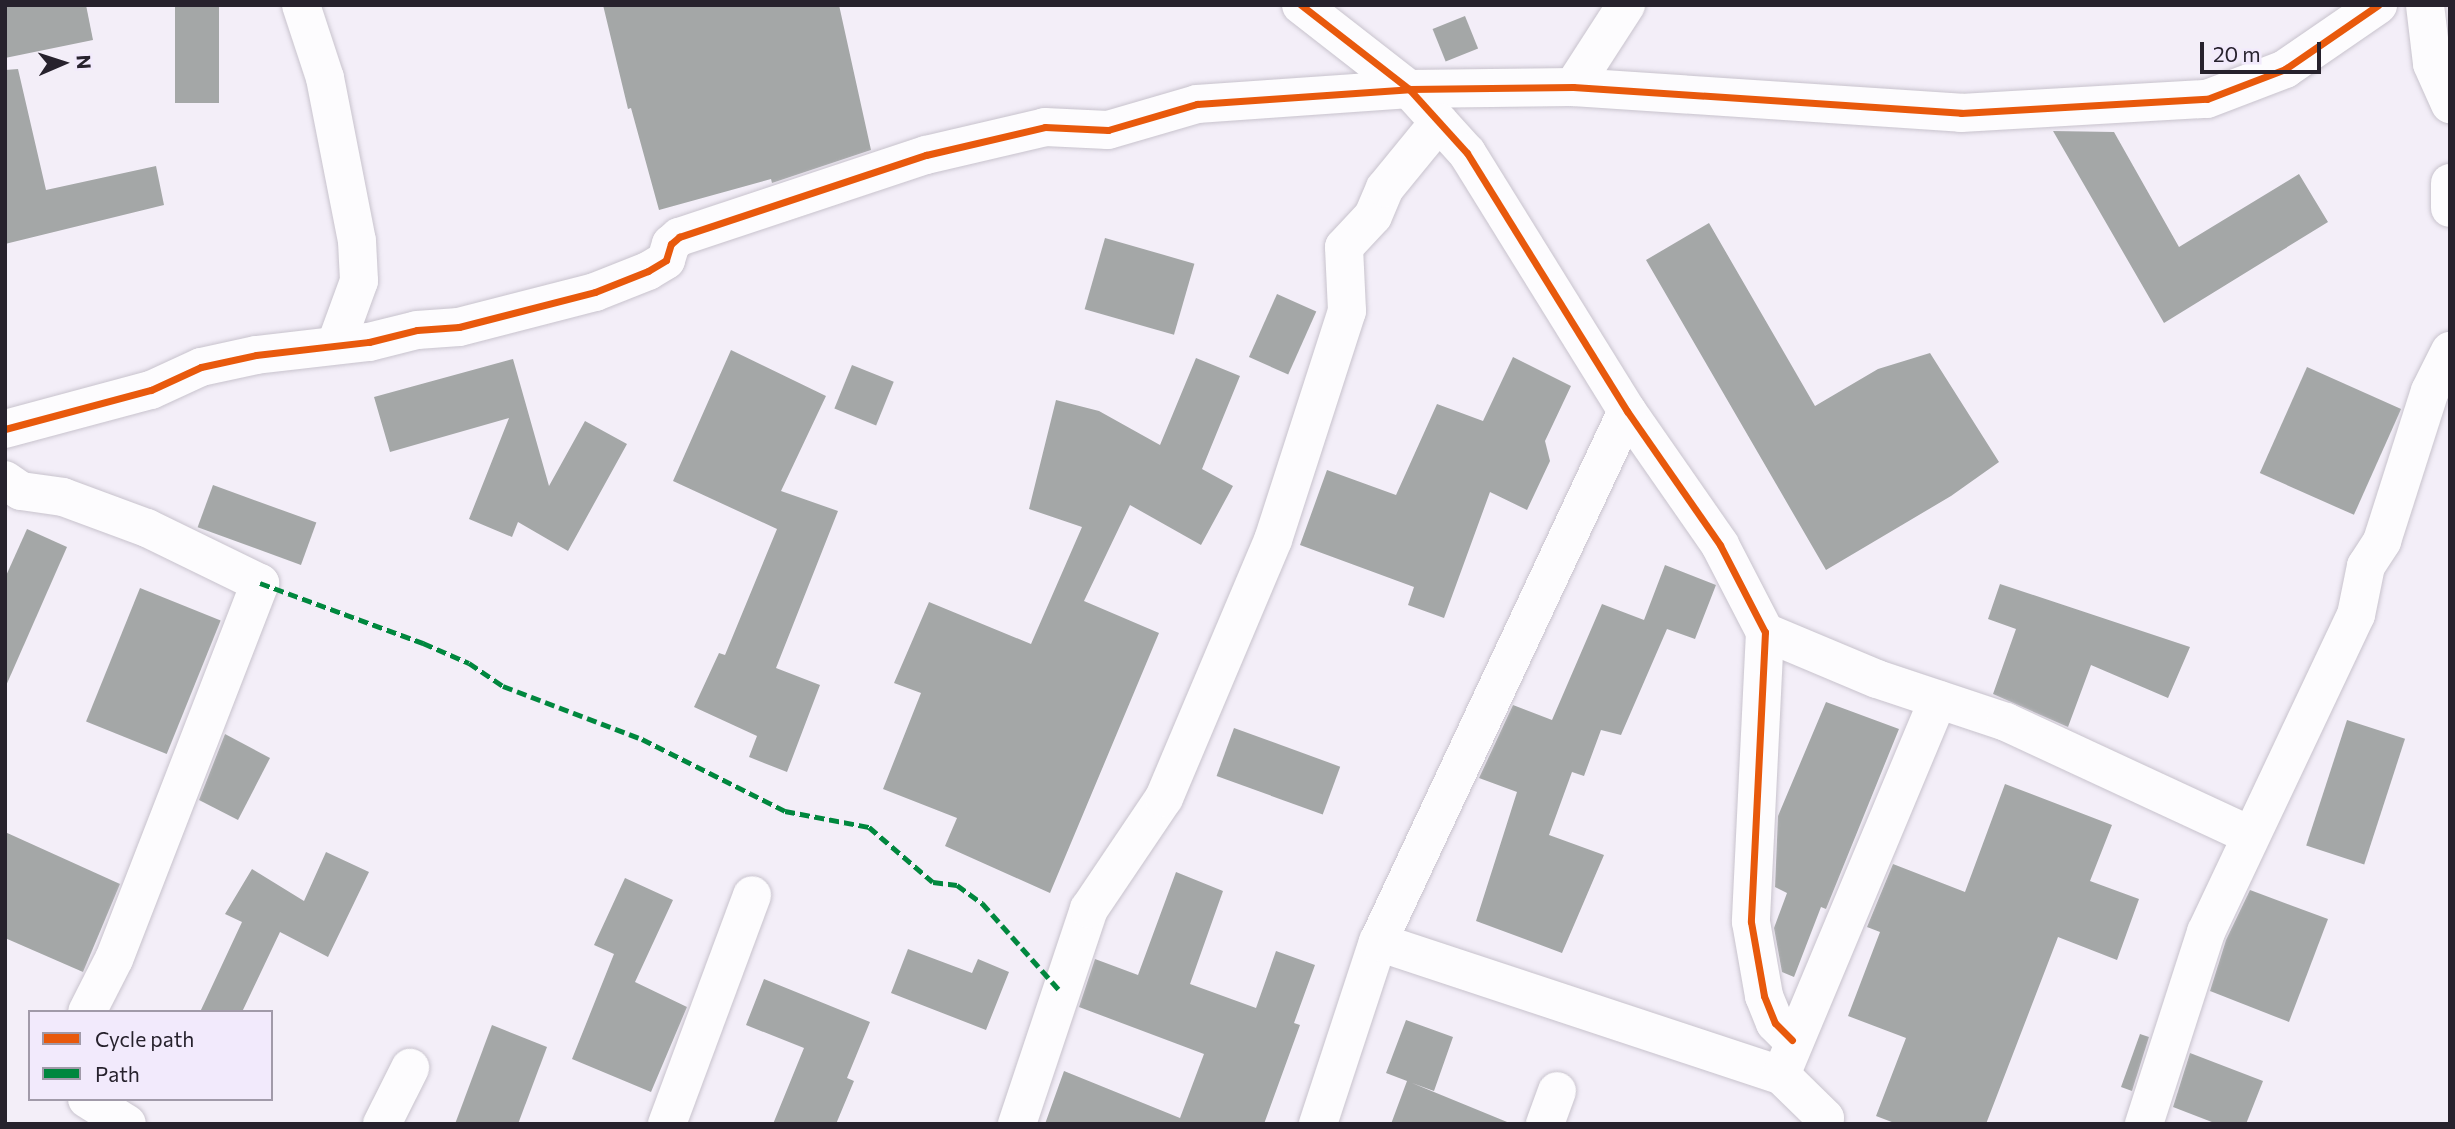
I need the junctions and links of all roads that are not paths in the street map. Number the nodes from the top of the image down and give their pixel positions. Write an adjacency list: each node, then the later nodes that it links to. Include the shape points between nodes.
1 (301, 5): 12 (street, via 325,78 357,242 359,281)
2 (1301, 5): 7 (street)
3 (1626, 5): 6 (street)
4 (2378, 5): 6 (street, via 2285,69 2207,99 1961,113)
5 (2425, 5): 8 (street, via 2432,64)
6 (1573, 87): 7 (street)
7 (1409, 89): 9 (street); 12 (street, via 1197,104 1130,126 1045,127 993,138 859,175 679,237 671,244 666,260 595,292 459,327)
8 (2450, 104)
9 (1439, 122): 14 (street, via 1466,153 1523,237); 30 (street, via 1385,188 1373,216 1344,247 1347,312 1273,540 1164,798 1089,909)
10 (2450, 183): 11 (street)
11 (2450, 208)
12 (337, 344): 15 (street, via 201,367 113,402)
13 (2450, 351): 19 (street, via 2430,391 2382,541 2367,566 2356,615)
14 (1627, 411): 17 (street, via 1720,545); 21 (street)
15 (5, 429)
16 (5, 480): 22 (street, via 21,492 63,497 147,528 260,583 130,921)
17 (1765, 632): 18 (street); 23 (street, via 1751,922 1765,996)
18 (1938, 699): 19 (street, via 2006,722); 23 (street)
19 (2249, 835): 32 (street, via 2206,932)
20 (752, 895): 29 (street)
21 (1378, 942): 23 (street); 31 (street)
22 (88, 1010)
23 (1786, 1058): 26 (street)
24 (410, 1068): 28 (street)
25 (88, 1101): 27 (street)
26 (1829, 1122)
27 (127, 1124)
28 (382, 1124)
29 (667, 1124)
30 (1017, 1124)
31 (1318, 1124)
32 (2144, 1124)

